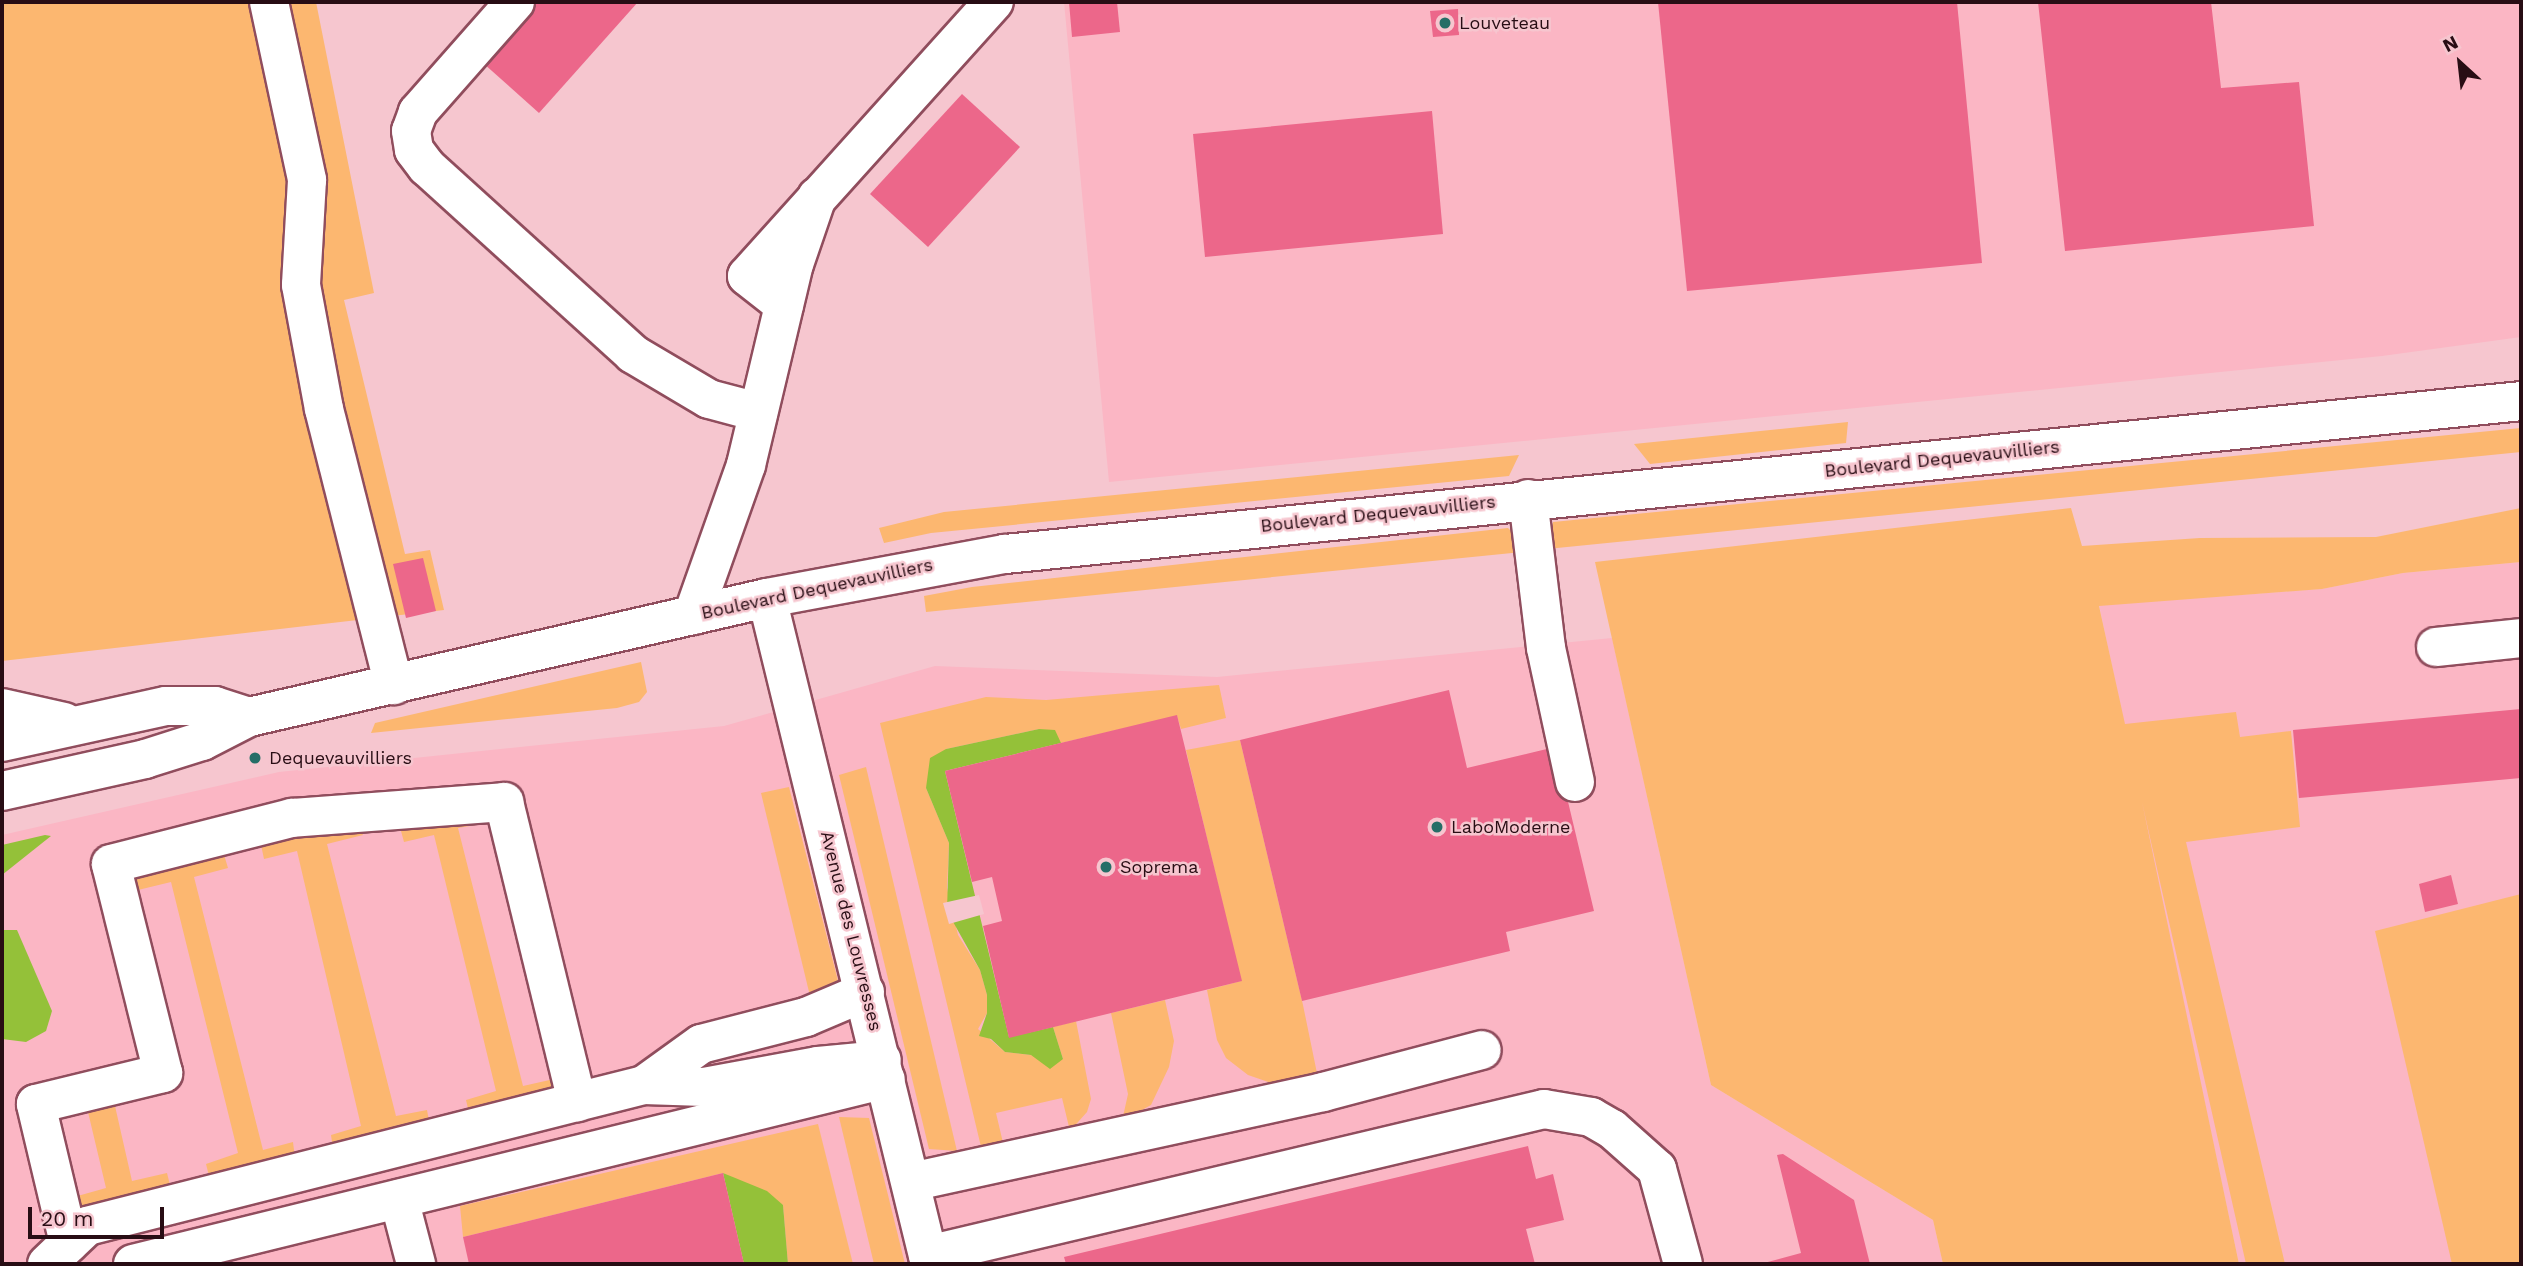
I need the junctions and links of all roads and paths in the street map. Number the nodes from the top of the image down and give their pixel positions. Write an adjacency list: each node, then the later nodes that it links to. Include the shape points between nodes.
1 (269, 2): 11 (main road, via 307,180 301,285 324,409)
2 (515, 2): 5 (main road, via 418,111 411,131 414,150 427,167 633,354 709,399)
3 (994, 2): 5 (main road, via 747,276 784,306)
4 (2521, 401): 6 (main road, Boulevard Dequevauvilliers)
5 (758, 412): 8 (main road, via 746,465)
6 (1528, 499): 7 (main road, Boulevard Dequevauvilliers, via 1005,554); 16 (main road, via 1546,648)
7 (767, 598): 8 (main road, Boulevard Dequevauvilliers); 18 (main road, Avenue des Louvresses)
8 (693, 615): 11 (main road, Boulevard Dequevauvilliers)
9 (2521, 638): 10 (main road)
10 (2436, 647)
11 (394, 685): 13 (main road, Boulevard Dequevauvilliers)
12 (2, 708): 14 (main road)
13 (249, 717): 14 (main road, via 215,706 166,706); 17 (main road, Boulevard Dequevauvilliers, via 202,741 145,759)
14 (73, 723): 15 (main road)
15 (2, 742)
16 (1575, 782)
17 (2, 791)
18 (865, 992): 20 (main road, Avenue des Louvresses); 21 (main road, via 806,1017 701,1044)
19 (1482, 1050): 23 (main road, via 1309,1095)
20 (884, 1069): 21 (main road, via 818,1066 705,1087); 23 (main road, Avenue des Louvresses); 24 (main road)
21 (644, 1085): 22 (main road)
22 (576, 1102): 25 (main road, via 87,1226); 25 (main road, via 504,802 292,818 111,864 163,1073 36,1104)
23 (911, 1182): 26 (main road, Avenue des Louvresses)
24 (399, 1199): 27 (main road); 28 (main road)
25 (58, 1254)
26 (929, 1259): 29 (main road, via 1544,1109 1591,1117 1657,1168)
27 (133, 1264)
28 (416, 1264)
29 (1683, 1264)

